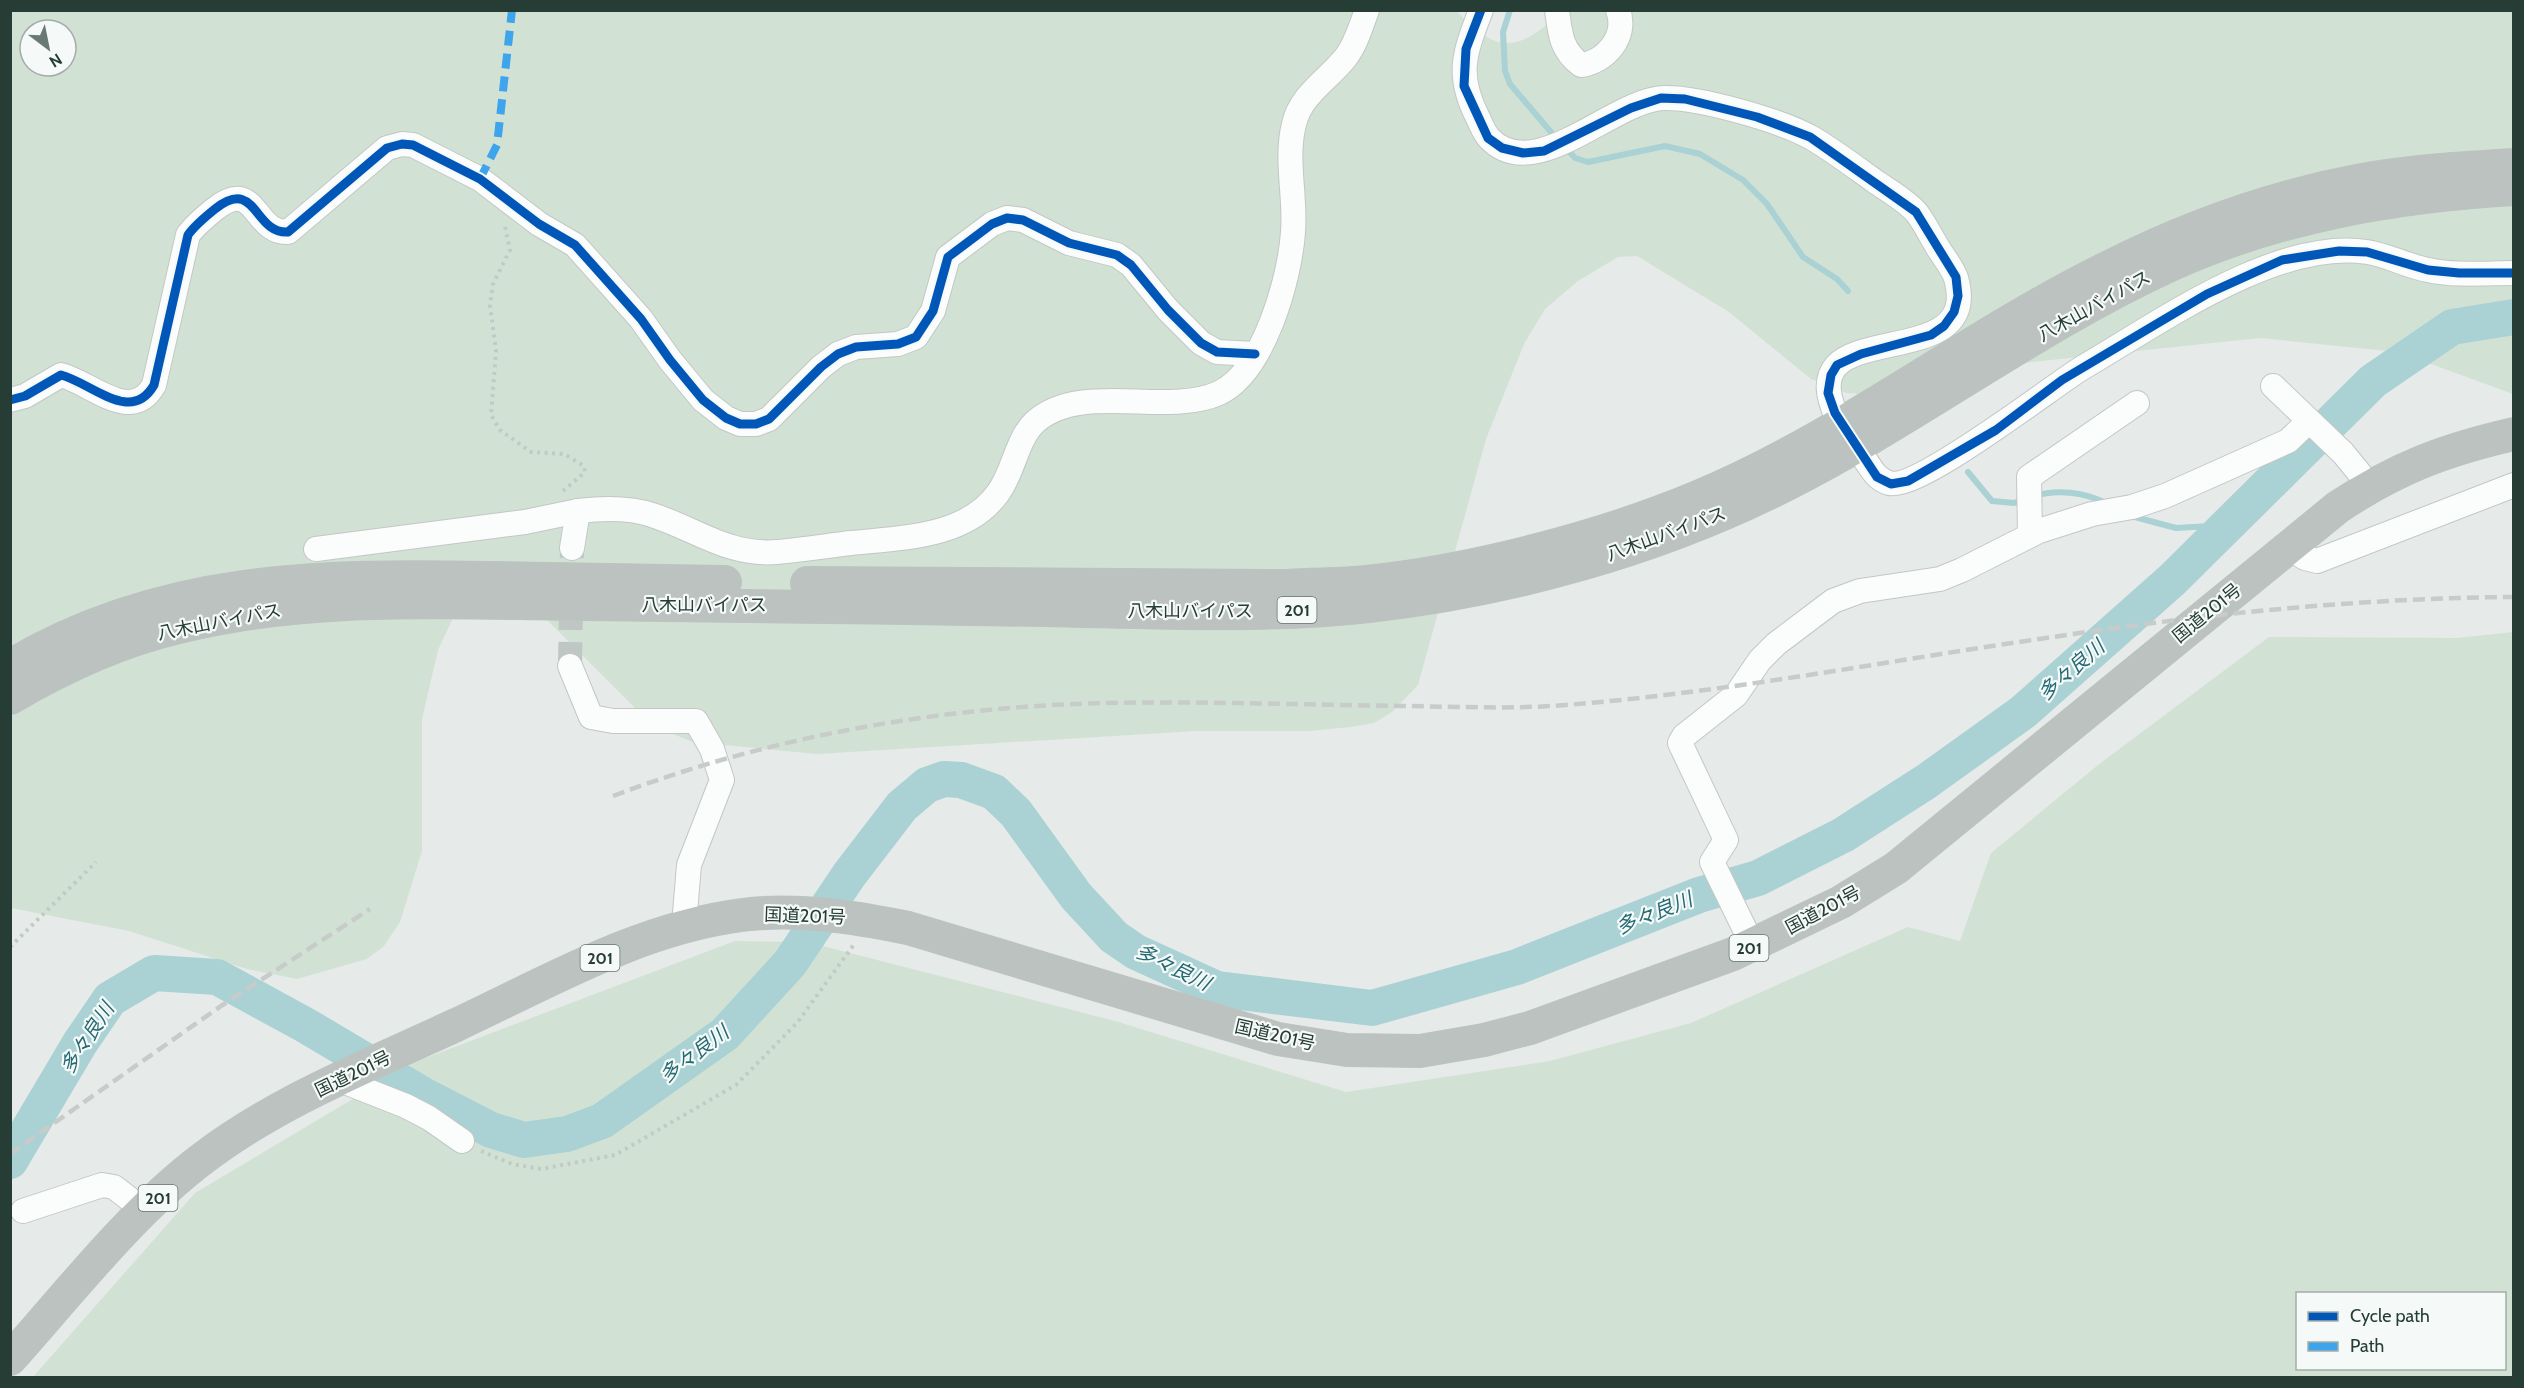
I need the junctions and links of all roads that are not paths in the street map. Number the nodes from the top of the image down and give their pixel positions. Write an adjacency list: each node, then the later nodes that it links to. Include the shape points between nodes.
1 (1367, 10): 8 (street, via 1347,57 1301,104 1294,123 1289,157 1293,232 1287,272 1277,313)
2 (1481, 10): 12 (street, via 1466,49 1464,86 1488,138 1502,148 1523,153 1544,151 1631,108 1661,98 1684,99 1757,117 1810,137 1916,212 1956,277 1958,296 1954,312 1931,335 1861,354 1837,365 1828,393)
3 (1557, 10): 4 (street, via 1561,42 1581,65 1594,63 1609,52 1618,38)
4 (1618, 10)
5 (2514, 165): 23 (highway, 八木山バイパス / 201, via 2431,170 2360,181 2285,199 2212,223 2106,268 1828,431 1697,498 1579,538 1473,565 1366,582 1209,587 395,576 297,579 166,600 74,634)
6 (2514, 189): 25 (highway, 八木山バイパス / 201, via 2432,194 2366,205 2296,221 2220,245 2167,267 2060,324 1844,454 1779,488 1707,521 1591,561 1480,588 1368,606 1210,613 405,603 297,608 174,628 75,663)
7 (2514, 273): 15 (street, via 2428,270 2367,252 2318,253 2283,260 2188,306 2062,380 1996,430 1908,481 1891,484 1877,477)
8 (1255, 354): 10 (street, via 1217,352 1201,343 1131,265 1117,255 1069,243 1023,220 1007,218 992,224 948,257 933,311 916,337 898,344 856,347 838,354 770,419 740,424 703,400 641,319 575,245 539,224 480,179 413,145 402,144 387,148 288,232 271,228 247,202 236,197 195,225 188,235 154,385 147,397 124,403 61,375 25,396); 18 (street, via 1242,377 1219,393 1192,400 1083,404 1058,409 1034,423 997,495 978,512 932,533 773,552 733,550 651,514 606,508)
9 (2273, 386): 13 (street)
10 (10, 400)
11 (2137, 403): 19 (street, via 2029,477)
12 (1834, 413)
13 (2308, 422): 17 (street, via 2343,453); 19 (street, via 2288,441 2165,496)
14 (2514, 434): 17 (highway, 国道201号 / 201, via 2437,455)
15 (1862, 455)
16 (2514, 485): 21 (street, via 2317,561)
17 (2370, 486): 21 (highway, 国道201号 / 201)
18 (578, 511): 20 (street); 22 (street, via 525,522)
19 (2030, 535): 27 (street, via 1940,579 1860,591 1833,601 1776,644 1736,695 1684,736 1680,742 1726,840 1712,862)
20 (572, 548)
21 (2287, 548): 27 (highway, 国道201号 / 201, via 1896,868 1841,902)
22 (316, 549)
23 (10, 666)
24 (570, 666): 26 (street, via 591,717 613,721 696,721 712,749 722,780 689,865)
25 (10, 698)
26 (684, 925): 27 (highway, 国道201号 / 201, via 744,914 863,919 908,928 1278,1039 1347,1050 1420,1051 1530,1028); 28 (highway, 国道201号 / 201, via 636,942)
27 (1747, 934)
28 (340, 1080): 29 (street, via 413,1110); 31 (highway, 国道201号 / 201, via 258,1121 201,1159)
29 (462, 1141)
30 (23, 1211): 31 (street, via 102,1185 114,1187)
31 (145, 1211): 32 (highway, 国道201号 / 201)
32 (10, 1359)

